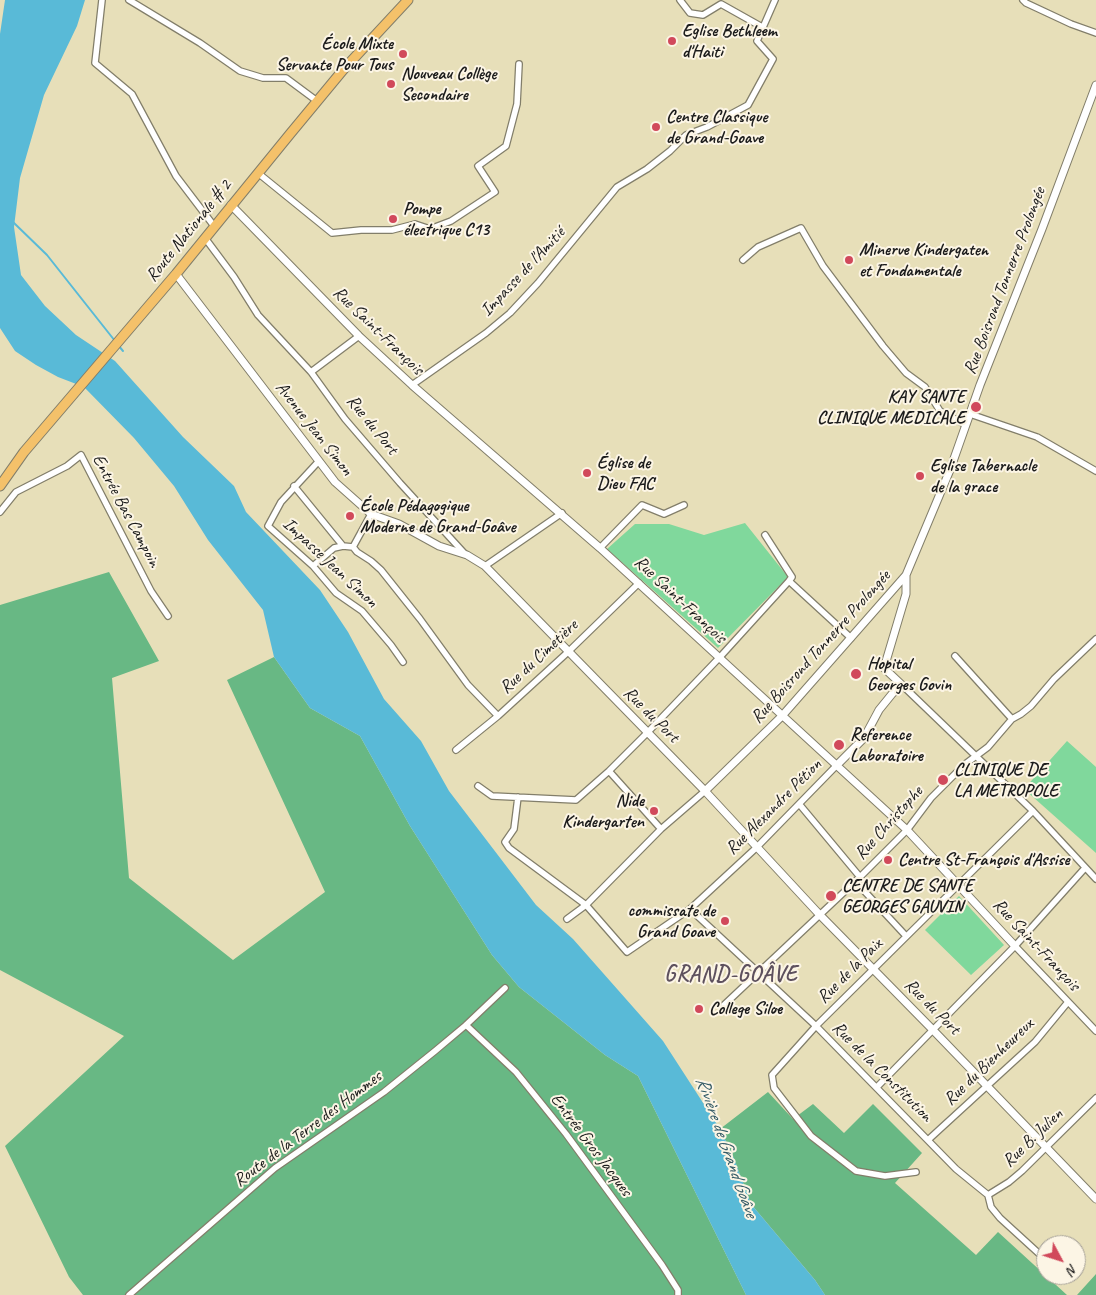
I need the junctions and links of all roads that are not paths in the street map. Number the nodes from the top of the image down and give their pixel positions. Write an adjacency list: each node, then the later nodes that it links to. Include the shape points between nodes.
1 (102, 0): 15 (street, via 95,62 132,94 176,176)
2 (129, 0): 12 (street, via 240,71 263,78 286,78)
3 (408, 0): 12 (main road, Route Nationale # 2)
4 (680, 0): 7 (street, via 690,13 702,15)
5 (775, 0): 8 (street)
6 (1023, 0): 9 (street)
7 (722, 2): 8 (street)
8 (762, 27): 21 (street, Impasse de l'Amitié, via 757,41 773,59 748,105 686,135 647,170 617,187 510,313)
9 (1096, 33)
10 (519, 64): 13 (street, via 518,104 506,146 478,166 495,192 451,221 430,230 415,224 392,230 332,233)
11 (1096, 85): 22 (street, Rue Boisrond Tonnerre Prolongée)
12 (318, 101): 13 (main road, Route Nationale # 2)
13 (258, 173): 14 (main road, Route Nationale # 2)
14 (231, 205): 15 (main road, Route Nationale # 2); 19 (street, Rue Saint-François)
15 (214, 226): 16 (main road, Route Nationale # 2)
16 (205, 238): 18 (main road, Route Nationale # 2); 20 (street, Rue du Port, via 258,314)
17 (743, 260): 23 (street, via 758,247 801,228 824,266 883,346 906,372 924,386 940,411)
18 (176, 274): 24 (street, Avenue Jean Simon); 26 (main road, Route Nationale # 2, via 24,452)
19 (359, 336): 20 (street); 21 (street, Rue Saint-François)
20 (312, 372): 36 (street, Rue du Port, via 351,426)
21 (412, 385): 31 (street, Rue Saint-François)
22 (970, 414): 23 (street, Rue Boisrond Tonnerre Prolongée); 25 (street, via 1037,437)
23 (966, 425): 39 (street, Rue Boisrond Tonnerre Prolongée)
24 (318, 462): 27 (street, Impasse Jean Simon); 30 (street, Avenue Jean Simon)
25 (1096, 471)
26 (0, 486)
27 (294, 486): 33 (street); 37 (street, Impasse Jean Simon, via 268,526)
28 (684, 505): 35 (street, via 664,514 642,504)
29 (0, 512): 42 (street, Entrée Bas Campoin, via 16,492 81,456)
30 (371, 514): 34 (street); 36 (street, Avenue Jean Simon)
31 (562, 514): 35 (street, Rue Saint-François); 38 (street)
32 (765, 535): 40 (street, via 792,577)
33 (343, 546): 34 (street); 37 (street, via 334,548)
34 (353, 547): 50 (street, via 381,570 468,685)
35 (600, 548): 41 (street, Rue Saint-François)
36 (467, 555): 38 (street, Rue du Port)
37 (313, 566): 48 (street, Impasse Jean Simon, via 336,593 362,611)
38 (485, 566): 45 (street, Rue du Port)
39 (906, 575): 43 (street, Rue Boisrond Tonnerre Prolongée); 49 (street, via 906,594 884,668)
40 (789, 581): 43 (street); 47 (street)
41 (639, 583): 45 (street, Rue du Cimetière); 47 (street, Rue Saint-François)
42 (168, 616)
43 (851, 638): 51 (street, Rue Boisrond Tonnerre Prolongée)
44 (1096, 639): 52 (street, Rue Christophe, via 1031,706)
45 (568, 652): 50 (street, Rue du Cimetière); 53 (street, Rue du Port)
46 (955, 656): 52 (street)
47 (720, 658): 51 (street, Rue Saint-François); 53 (street)
48 (403, 662)
49 (902, 685): 55 (street); 56 (street, Rue Alexandre Pétion, via 879,710 864,738)
50 (498, 716): 54 (street, Rue du Cimetière)
51 (782, 716): 56 (street, Rue Saint-François); 59 (street, Rue Boisrond Tonnerre Prolongée)
52 (1012, 719): 55 (street, Rue Christophe)
53 (647, 733): 57 (street); 59 (street, Rue du Port)
54 (456, 750)
55 (975, 756): 62 (street); 64 (street, Rue Christophe, via 932,798)
56 (838, 765): 61 (street, Rue Alexandre Pétion); 64 (street, Rue Saint-François)
57 (609, 771): 60 (street, via 576,800); 63 (street)
58 (478, 786): 60 (street, via 492,796)
59 (705, 791): 63 (street); 65 (street, Rue du Port)
60 (518, 796): 70 (street, via 514,829 505,842)
61 (800, 805): 65 (street, Rue Alexandre Pétion); 67 (street)
62 (1034, 811): 66 (street); 69 (street, Rue de la Paix)
63 (661, 829): 70 (street)
64 (907, 830): 67 (street, Rue Christophe); 69 (street, Rue Saint-François)
65 (756, 848): 71 (street, Rue Alexandre Pétion); 72 (street, Rue du Port)
66 (1085, 868): 68 (street); 75 (street)
67 (858, 879): 72 (street, Rue Christophe); 74 (street)
68 (1096, 879)
69 (959, 886): 74 (street, Rue de la Paix); 75 (street, Rue Saint-François)
70 (586, 905): 71 (street, Rue Alexandre Pétion, via 627,952); 73 (street)
71 (690, 909): 77 (street, Rue de la Constitution)
72 (819, 914): 76 (street, Rue du Port); 77 (street, Rue Christophe)
73 (567, 919)
74 (906, 936): 76 (street, Rue de la Paix)
75 (1015, 946): 79 (street, Rue Saint-François); 83 (street)
76 (873, 969): 82 (street, Rue de la Paix); 83 (street, Rue du Port)
77 (759, 972): 80 (street, Rue Christophe); 82 (street, Rue de la Constitution)
78 (505, 988): 81 (street, Route de la Terre des Hommes)
79 (1068, 1002): 84 (street, Rue Saint-François); 86 (street, Rue du Bienheureux, via 1035,1042)
80 (724, 1005)
81 (466, 1025): 94 (street, Route de la Terre des Hommes, via 384,1092 275,1168); 95 (street, Entrée Gros Jacques, via 516,1072 566,1134 662,1265)
82 (816, 1026): 85 (street, Rue de la Constitution); 90 (street, Rue de la Paix, via 772,1075 774,1088 811,1136 856,1171 885,1176)
83 (932, 1029): 85 (street); 86 (street, Rue du Port)
84 (1096, 1031)
85 (877, 1086): 88 (street, Rue de la Constitution)
86 (987, 1086): 88 (street, Rue du Bienheureux); 89 (street, Rue du Port)
87 (1096, 1098): 89 (street, Rue B. Julien)
88 (928, 1140): 91 (street, Rue de la Constitution)
89 (1045, 1147): 91 (street, Rue B. Julien, via 1010,1182); 92 (street, Rue du Port)
90 (916, 1172)
91 (988, 1195): 93 (street, Rue de la Constitution, via 991,1207 1000,1218)
92 (1096, 1199)
93 (1036, 1251)
94 (129, 1295)
95 (678, 1295)

